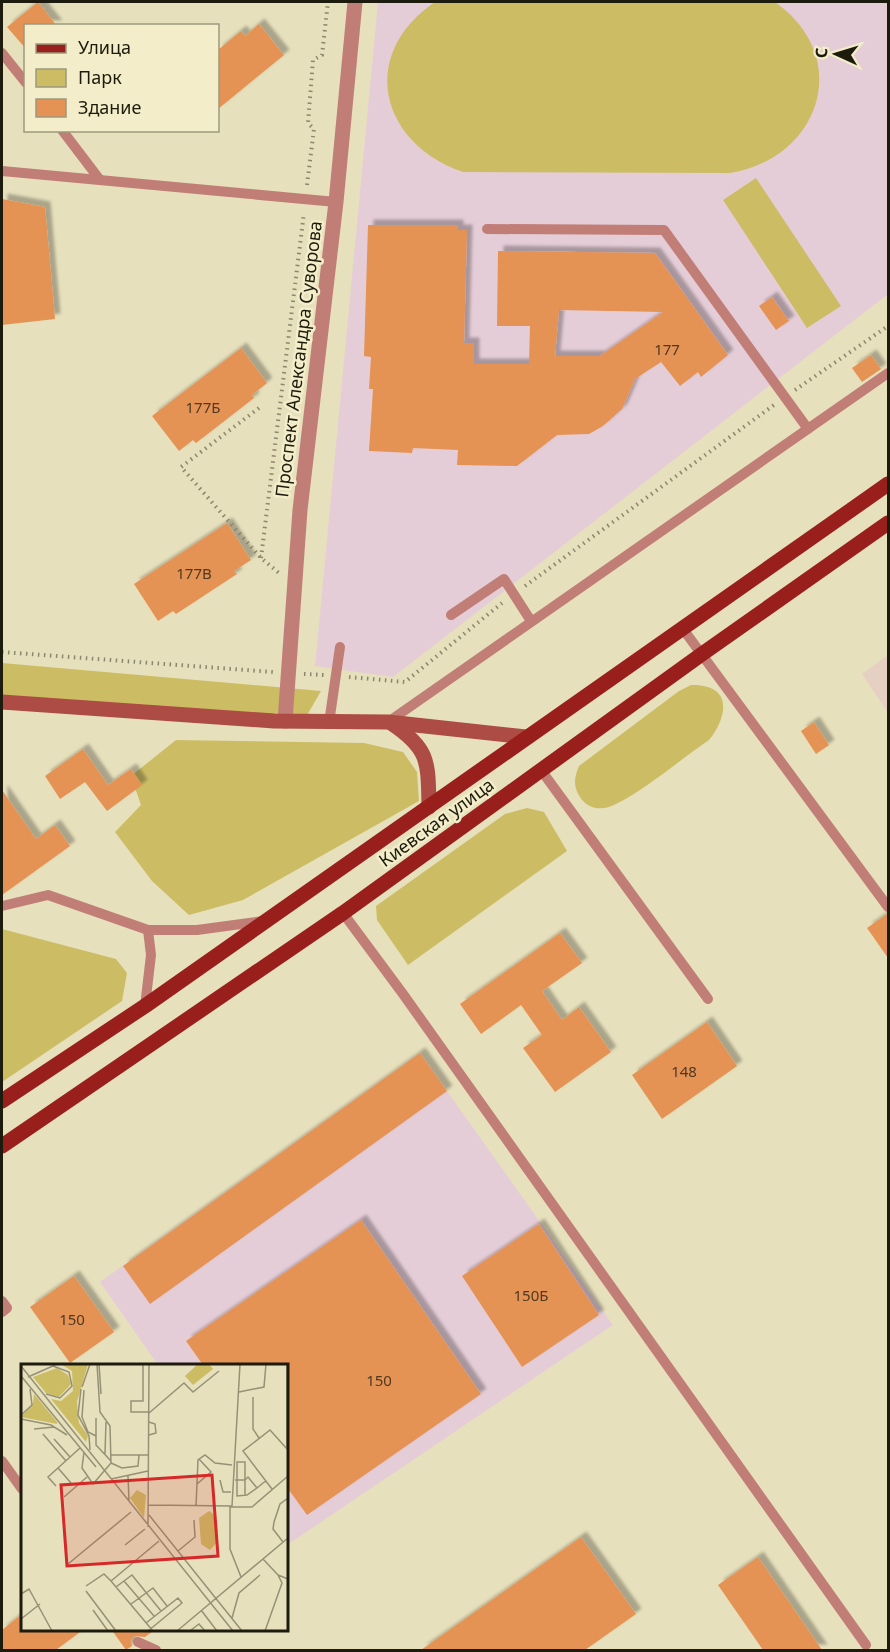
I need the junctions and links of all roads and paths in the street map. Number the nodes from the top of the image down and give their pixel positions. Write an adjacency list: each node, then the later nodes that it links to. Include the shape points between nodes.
1 (328, 2): 8 (path, via 322,55 313,60 308,123 314,129)
2 (355, 2): 9 (street, Проспект Александра Суворова)
3 (2, 53): 4 (lane)
4 (24, 81)
5 (64, 132): 7 (lane)
6 (2, 171): 7 (lane)
7 (100, 180): 8 (lane)
8 (305, 198): 9 (lane); 18 (path)
9 (336, 202): 27 (street, Проспект Александра Суворова, via 300,510)
10 (488, 230): 13 (lane, via 664,230)
11 (888, 326): 13 (path)
12 (888, 373): 15 (lane)
13 (786, 396): 15 (lane); 20 (path)
14 (259, 408): 18 (path, via 181,467)
15 (808, 429): 22 (lane)
16 (888, 484): 23 (main road, Киевская улица)
17 (888, 524): 26 (main road, Киевская улица)
18 (261, 558): 19 (path)
19 (286, 579)
20 (513, 595): 21 (lane, via 504,579); 22 (lane); 28 (path, via 405,682)
21 (451, 615)
22 (531, 621): 31 (lane)
23 (683, 629): 26 (lane); 33 (main road, Киевская улица)
24 (340, 647): 28 (lane)
25 (2, 652): 27 (path)
26 (702, 654): 34 (main road, Киевская улица); 37 (lane)
27 (289, 673): 28 (path); 30 (street, Проспект Александра Суворова)
28 (335, 675): 32 (lane)
29 (2, 702): 30 (main road)
30 (285, 721): 32 (main road)
31 (388, 722): 32 (main road); 33 (main road); 35 (main road, via 412,738 424,752)
32 (329, 723)
33 (526, 737): 35 (main road, Киевская улица)
34 (541, 770): 38 (main road, Киевская улица); 41 (lane)
35 (429, 807): 39 (main road, Киевская улица)
36 (2, 906): 40 (lane, via 48,895)
37 (888, 907)
38 (343, 913): 44 (main road, Киевская улица); 50 (lane)
39 (266, 921): 40 (lane, via 197,930); 42 (main road, Киевская улица)
40 (148, 930): 42 (lane, via 151,956)
41 (708, 999)
42 (145, 1006): 43 (main road, Киевская улица)
43 (2, 1101)
44 (2, 1146)
45 (2, 1300): 46 (lane, via 7,1308)
46 (2, 1312)
47 (2, 1461): 48 (lane)
48 (21, 1488)
49 (138, 1642): 51 (lane)
50 (866, 1646)
51 (156, 1650)

